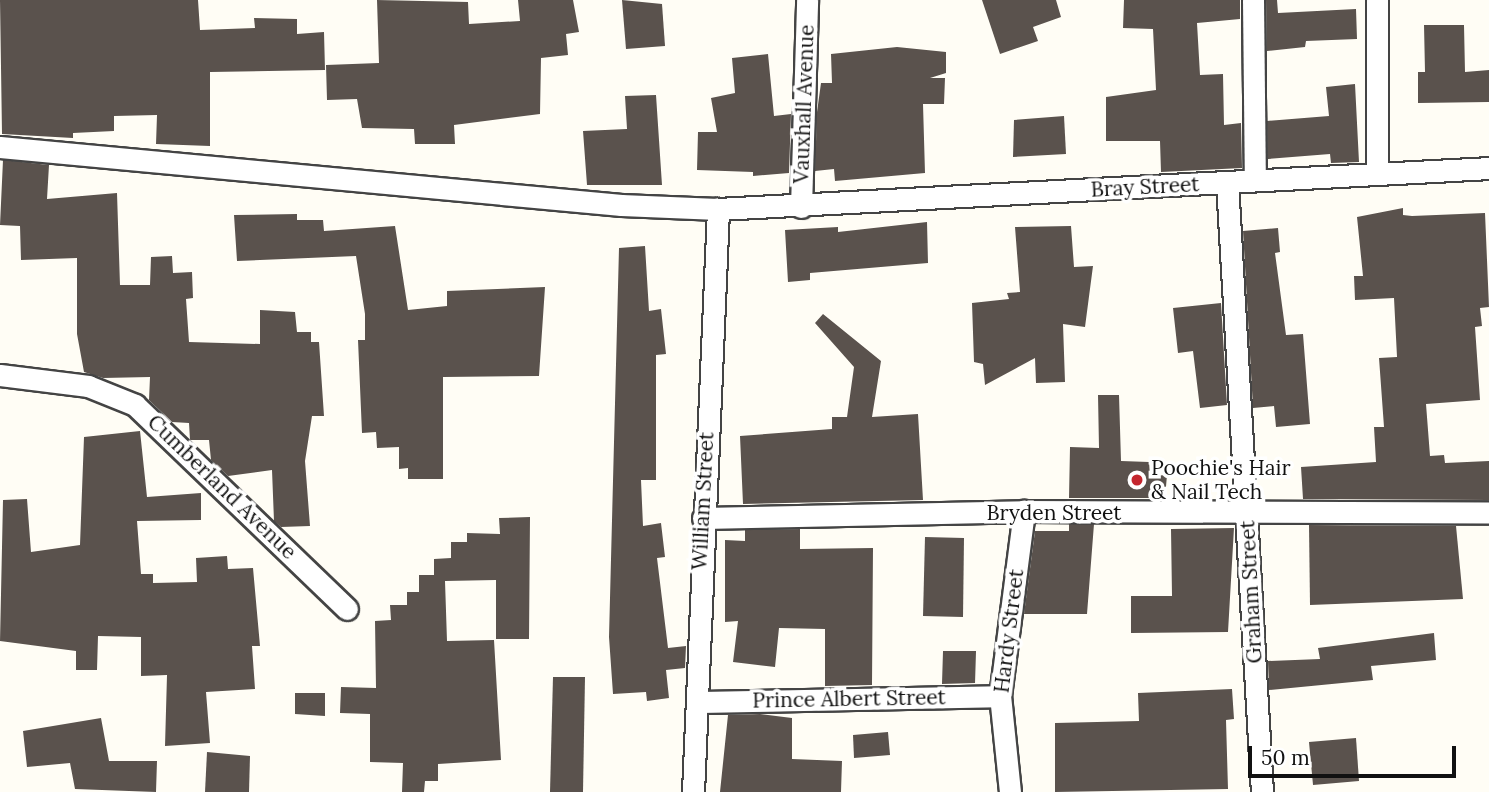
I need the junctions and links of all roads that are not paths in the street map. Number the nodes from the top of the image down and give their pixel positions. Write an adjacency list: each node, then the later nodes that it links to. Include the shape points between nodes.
1 (807, 0): 9 (street, Vauxhall Avenue)
2 (1253, 0): 7 (street)
3 (1377, 0): 6 (street)
4 (0, 147): 10 (street, Bray Street, via 621,205)
5 (1489, 168): 6 (street, Bray Street)
6 (1377, 170): 7 (street, Bray Street)
7 (1255, 179): 8 (street, Bray Street)
8 (1227, 183): 9 (street, Bray Street); 13 (street, Graham Street)
9 (802, 207): 10 (street, Bray Street)
10 (718, 209): 15 (street, William Street)
11 (0, 375): 16 (street, Cumberland Avenue, via 88,386 135,405)
12 (1024, 511): 13 (street, Bryden Street); 15 (street, Bryden Street); 17 (street, Hardy Street)
13 (1247, 513): 14 (street, Bryden Street); 21 (street, Graham Street)
14 (1489, 513)
15 (704, 518): 18 (street, William Street)
16 (347, 609)
17 (1000, 696): 18 (street, Prince Albert Street); 20 (street, Hardy Street)
18 (698, 702): 19 (street, William Street)
19 (692, 792)
20 (1010, 792)
21 (1262, 792)

